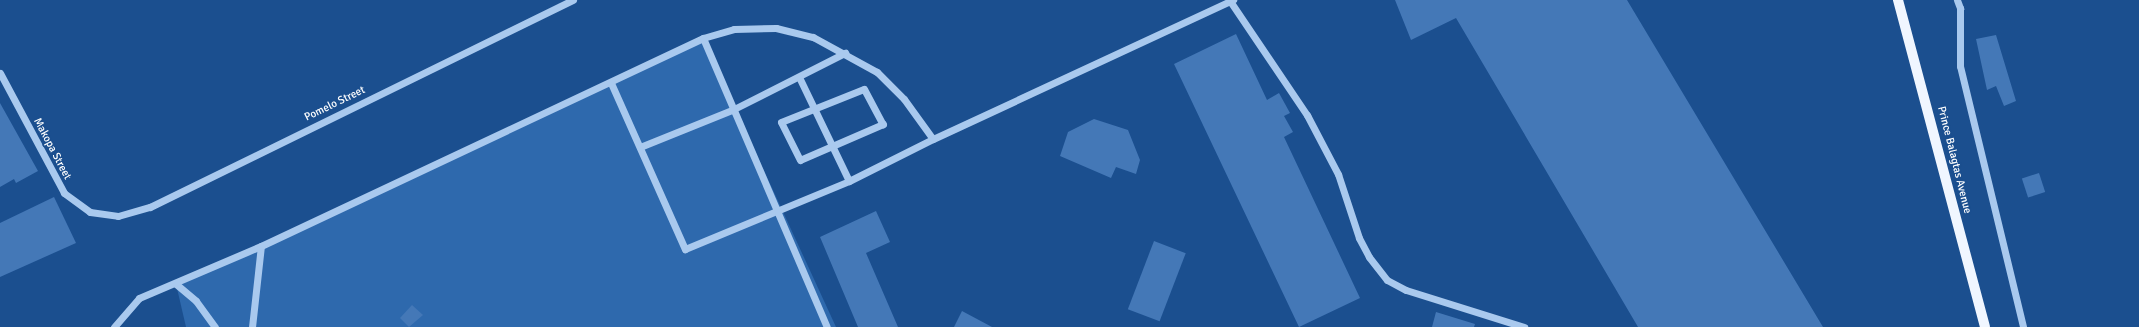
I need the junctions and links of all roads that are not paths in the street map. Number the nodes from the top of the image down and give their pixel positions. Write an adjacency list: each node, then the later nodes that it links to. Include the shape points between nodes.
1 (573, 0): 17 (street, Pomelo Street, via 150,208 134,213)
2 (1898, 0): 25 (main road, Prince Balagtas Avenue)
3 (1957, 0): 26 (street, via 1960,8 1960,66)
4 (1232, 1): 12 (street); 24 (street, via 1307,115 1338,174 1359,238 1369,257 1387,280 1406,290)
5 (703, 38): 6 (street, via 734,29 776,28 813,37); 9 (street); 11 (street)
6 (844, 53): 8 (street); 12 (street, via 877,72 904,99)
7 (0, 73): 17 (street, Makopa Street, via 64,193 76,204)
8 (799, 77): 10 (street); 11 (street)
9 (610, 83): 14 (street); 18 (street)
10 (814, 108): 13 (street); 13 (street, via 781,122 800,160); 13 (street, via 864,89 883,124)
11 (732, 110): 14 (street); 16 (street)
12 (933, 139): 15 (street)
13 (832, 145): 15 (street)
14 (640, 147): 16 (street, via 685,249)
15 (849, 181): 16 (street)
16 (776, 213): 23 (street)
17 (103, 216)
18 (261, 246): 19 (street); 22 (street)
19 (176, 284): 20 (street, via 139,298); 21 (street, via 196,301)
20 (114, 327)
21 (215, 327)
22 (252, 327)
23 (827, 327)
24 (1524, 327)
25 (1985, 327)
26 (2023, 327)

